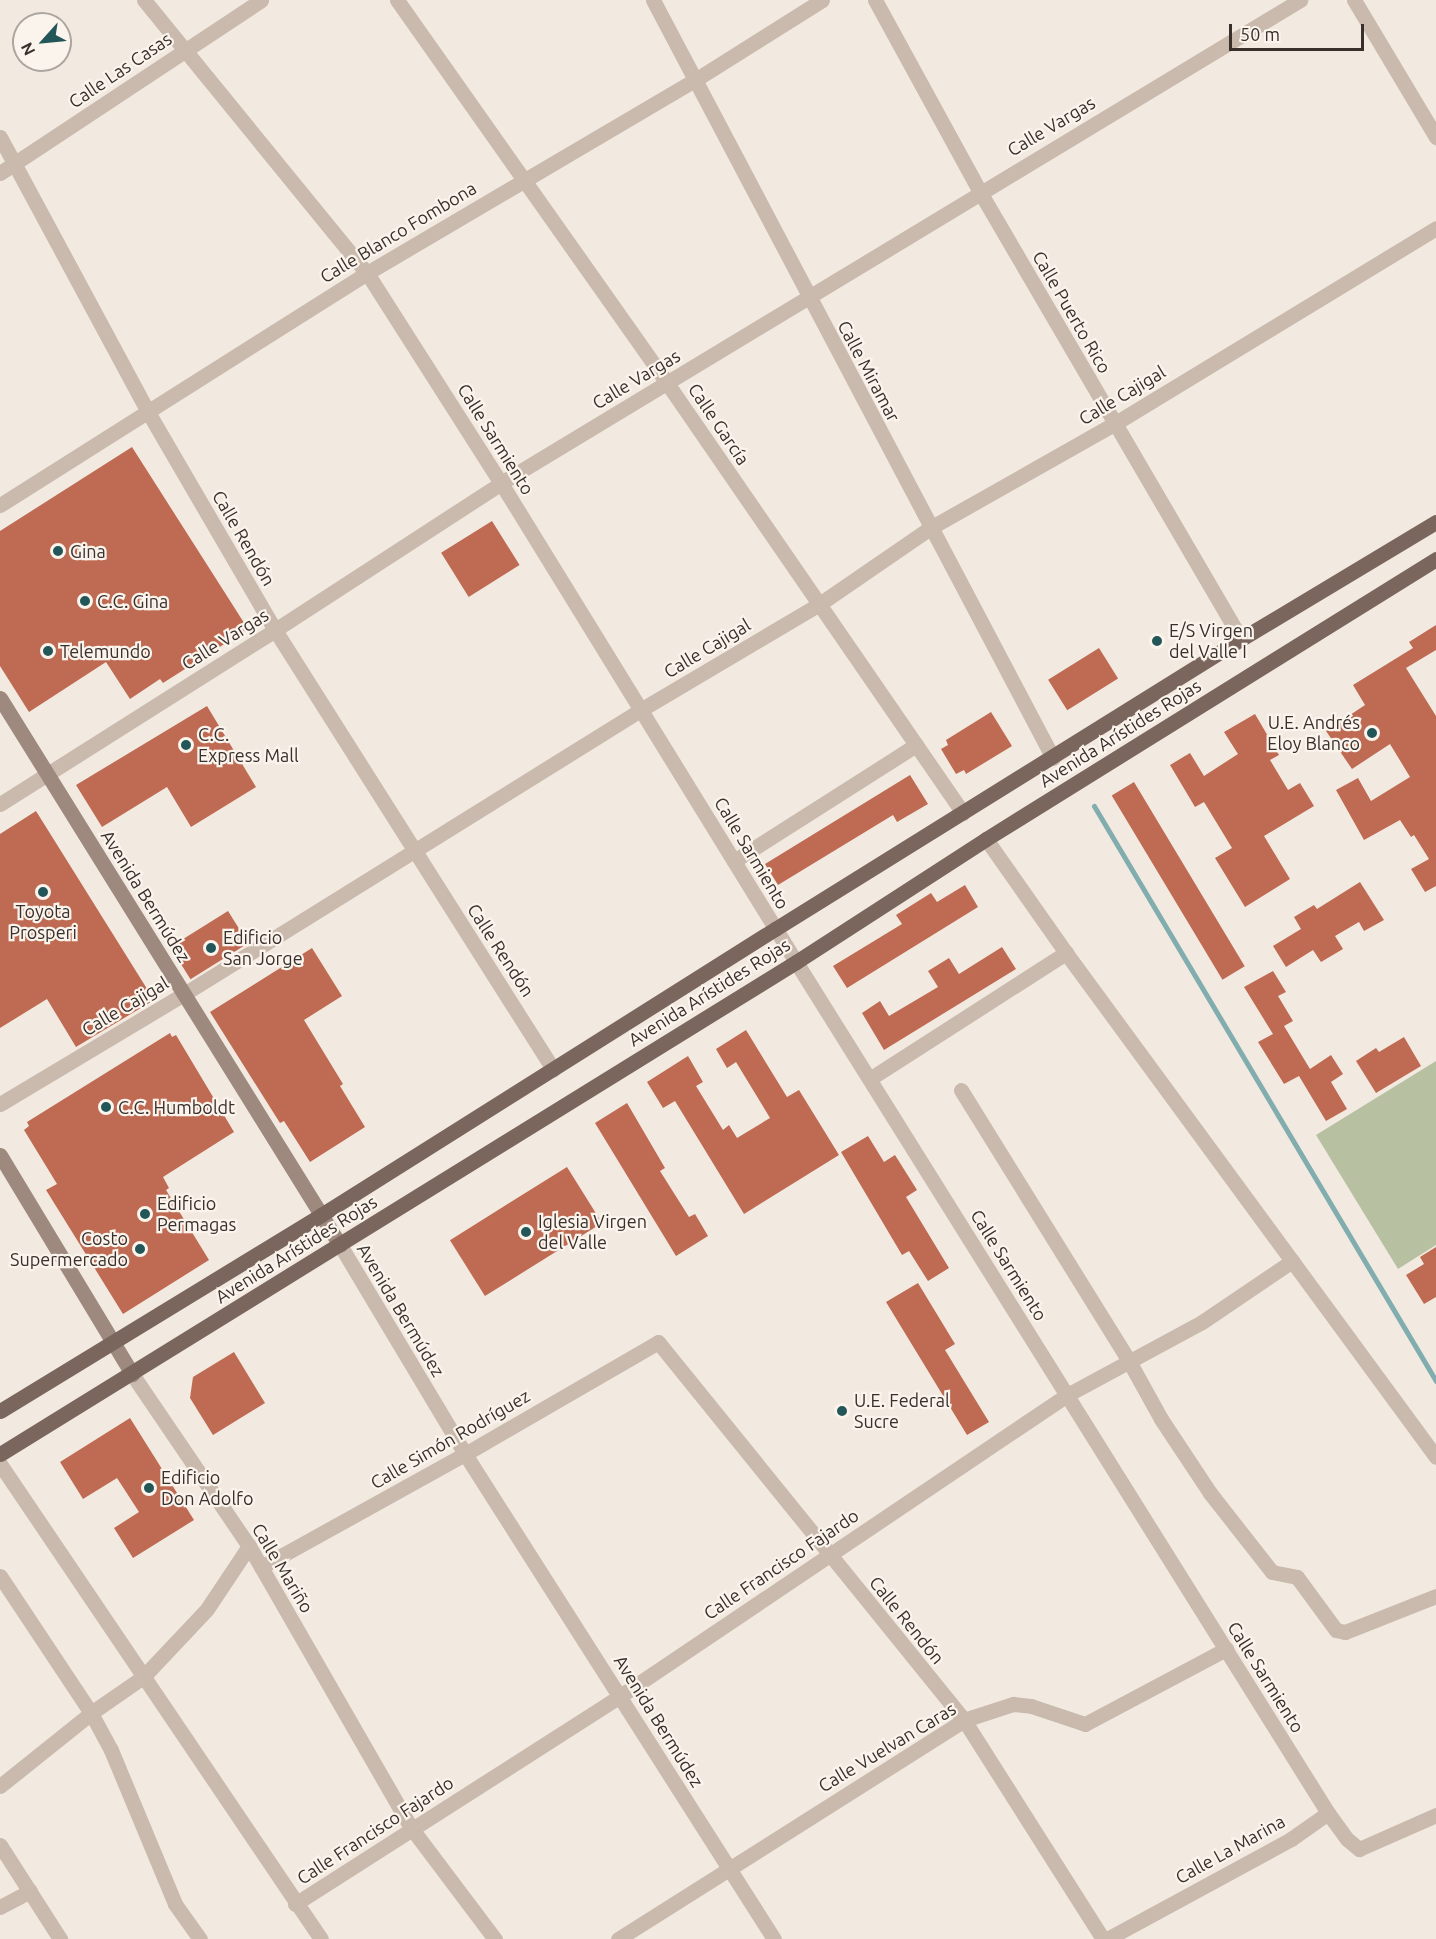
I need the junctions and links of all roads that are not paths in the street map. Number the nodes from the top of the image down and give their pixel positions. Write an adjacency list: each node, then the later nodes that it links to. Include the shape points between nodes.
1 (144, 0): 9 (street, Calle Sarmiento)
2 (261, 0): 9 (street, Calle Las Casas)
3 (397, 0): 15 (street, Calle García)
4 (653, 0): 10 (street, Calle Miramar)
5 (822, 0): 10 (street, Calle Blanco Fombona)
6 (875, 0): 16 (street, Calle Puerto Rico)
7 (1300, 0): 16 (street, Calle Vargas)
8 (1354, 0): 12 (street)
9 (184, 51): 13 (street, Calle Las Casas); 18 (street, Calle Sarmiento)
10 (695, 80): 15 (street, Calle Blanco Fombona); 19 (street, Calle Miramar)
11 (0, 137): 13 (street, Calle Rendón)
12 (1436, 137)
13 (15, 164): 14 (street, Calle Las Casas); 21 (street, Calle Rendón)
14 (0, 173)
15 (524, 179): 18 (street, Calle Blanco Fombona); 20 (street, Calle García)
16 (980, 192): 19 (street, Calle Vargas); 22 (street, Calle Puerto Rico)
17 (1436, 228): 22 (street, Calle Cajigal)
18 (367, 273): 21 (street, Calle Blanco Fombona); 23 (street, Calle Sarmiento)
19 (808, 296): 20 (street, Calle Vargas); 26 (street, Calle Miramar)
20 (667, 383): 23 (street, Calle Vargas); 28 (street, Calle García)
21 (148, 412): 24 (street, Calle Blanco Fombona); 29 (street, Calle Rendón)
22 (1114, 424): 26 (street, Calle Cajigal); 30 (street, Calle Puerto Rico)
23 (501, 483): 29 (street, Calle Vargas); 32 (street, Calle Sarmiento)
24 (0, 505)
25 (1436, 522): 30 (main road, Avenida Arístides Rojas)
26 (930, 528): 28 (street, Calle Cajigal); 34 (street, Calle Miramar)
27 (1436, 559): 38 (main road, Avenida Arístides Rojas)
28 (818, 605): 32 (street, Calle Cajigal); 33 (street, Calle García)
29 (275, 630): 35 (street, Calle Vargas); 39 (street, Calle Rendón)
30 (1241, 639): 34 (main road, Avenida Arístides Rojas)
31 (0, 698): 35 (street, Avenida Bermúdez)
32 (642, 709): 39 (street, Calle Cajigal); 40 (street, Calle Sarmiento)
33 (916, 745): 37 (street, Calle García); 40 (street)
34 (1053, 758): 37 (main road, Avenida Arístides Rojas)
35 (48, 774): 36 (street, Calle Vargas); 44 (street, Avenida Bermúdez)
36 (0, 804)
37 (963, 813): 41 (main road, Avenida Arístides Rojas)
38 (986, 839): 42 (street); 43 (main road, Avenida Arístides Rojas)
39 (414, 851): 44 (street, Calle Cajigal); 45 (street, Calle Rendón)
40 (734, 861): 41 (street, Calle Sarmiento)
41 (775, 929): 43 (street, Calle Sarmiento); 45 (main road, Avenida Arístides Rojas)
42 (1066, 953): 46 (street); 52 (street)
43 (796, 962): 46 (street, Calle Sarmiento); 51 (main road, Avenida Arístides Rojas)
44 (184, 994): 48 (street, Calle Cajigal); 50 (street, Avenida Bermúdez)
45 (553, 1069): 50 (main road, Avenida Arístides Rojas)
46 (870, 1078): 57 (street, Calle Sarmiento)
47 (961, 1090): 55 (street)
48 (0, 1104)
49 (0, 1155): 54 (street, Calle Mariño)
50 (321, 1215): 51 (street, Avenida Bermúdez); 54 (main road, Avenida Arístides Rojas)
51 (340, 1245): 56 (main road, Avenida Arístides Rojas); 60 (street, Avenida Bermúdez)
52 (1292, 1261): 55 (street, Calle Francisco Fajardo, via 1202,1322); 61 (street)
53 (658, 1342): 60 (street, Calle Simón Rodríguez); 64 (street, Calle Rendón)
54 (113, 1344): 56 (street, Calle Mariño); 58 (main road, Avenida Arístides Rojas)
55 (1131, 1363): 57 (street, Calle Francisco Fajardo); 67 (street, via 1161,1419 1217,1501 1272,1572 1297,1576 1336,1630 1345,1632)
56 (132, 1374): 59 (main road, Avenida Arístides Rojas); 63 (street, Calle Mariño)
57 (1067, 1395): 64 (street, Calle Francisco Fajardo); 68 (street, Calle Sarmiento)
58 (0, 1411)
59 (0, 1454)
60 (465, 1454): 65 (street, Calle Simón Rodríguez); 70 (street, Avenida Bermúdez)
61 (1436, 1457)
62 (0, 1464): 69 (street)
63 (249, 1546): 65 (street, Calle Mariño); 69 (street, via 207,1609)
64 (829, 1555): 70 (street, Calle Francisco Fajardo); 72 (street, Calle Rendón)
65 (261, 1567): 76 (street, Calle Mariño)
66 (0, 1576): 71 (street)
67 (1436, 1596)
68 (1226, 1649): 72 (street, Calle Vuelvan Caras, via 1085,1724 1013,1704); 74 (street, Calle Sarmiento)
69 (143, 1677): 71 (street); 80 (street)
70 (620, 1696): 76 (street, Calle Francisco Fajardo); 78 (street, Avenida Bermúdez)
71 (91, 1713): 73 (street); 84 (street, via 111,1750 175,1904)
72 (964, 1720): 78 (street, Calle Vuelvan Caras); 88 (street, Calle Rendón)
73 (0, 1786)
74 (1328, 1813): 75 (street, via 1359,1849); 88 (street, Calle La Marina, via 1291,1839)
75 (1436, 1815)
76 (412, 1829): 80 (street, Calle Francisco Fajardo); 85 (street, Calle Mariño)
77 (0, 1845): 79 (street)
78 (728, 1868): 86 (street, Calle Vuelvan Caras); 87 (street, Avenida Bermúdez)
79 (30, 1891): 81 (street); 83 (street)
80 (296, 1904): 82 (street)
81 (0, 1907)
82 (317, 1938)
83 (60, 1939)
84 (200, 1939)
85 (495, 1939)
86 (618, 1939)
87 (774, 1939)
88 (1105, 1939)

